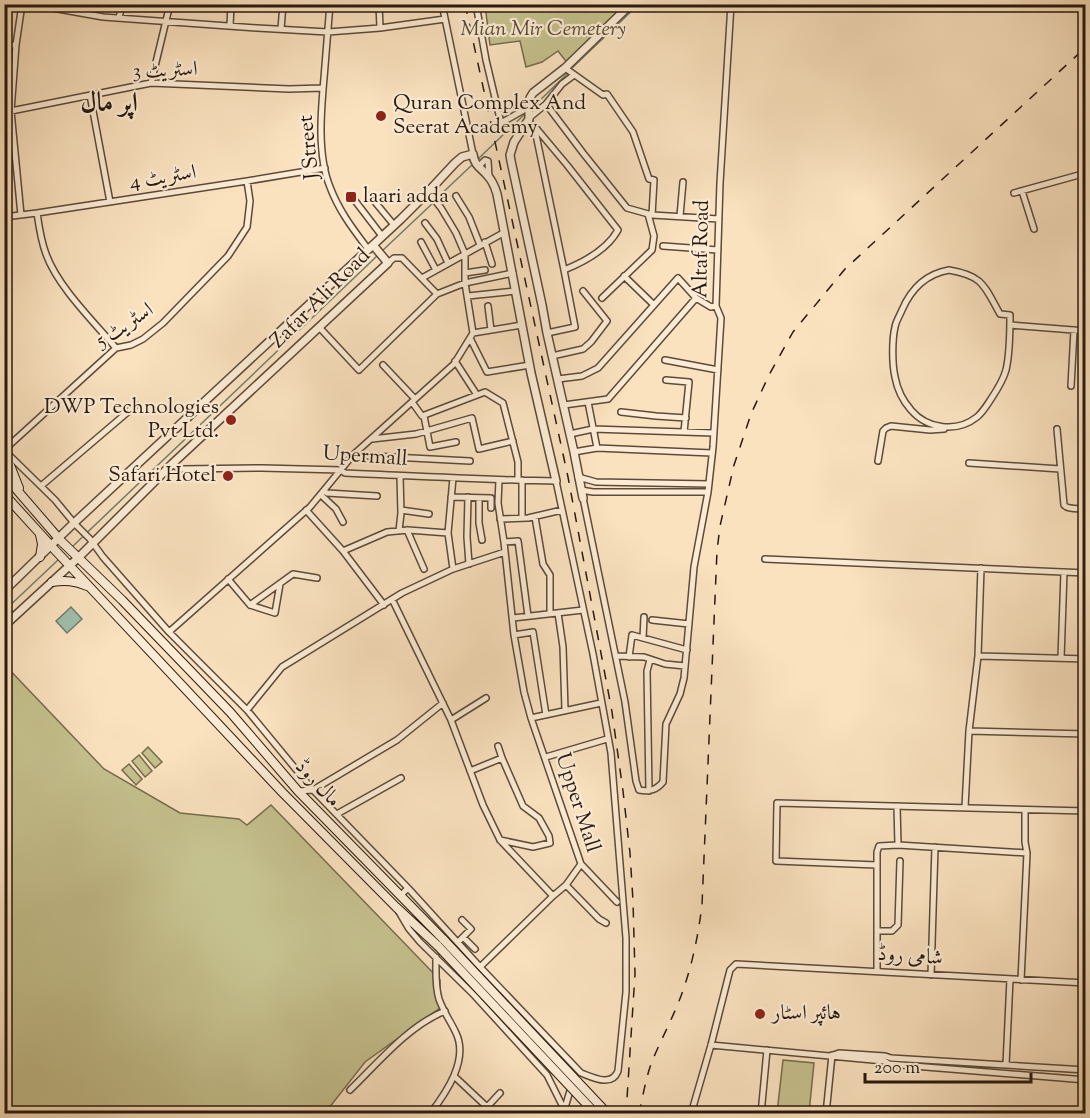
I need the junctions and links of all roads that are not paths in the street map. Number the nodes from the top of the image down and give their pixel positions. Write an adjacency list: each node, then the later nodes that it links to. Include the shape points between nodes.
1 (22, 4): 21 (street)
2 (30, 4): 13 (street)
3 (122, 4): 13 (street)
4 (170, 4): 15 (street)
5 (231, 4): 16 (street)
6 (283, 4): 18 (street)
7 (330, 4): 19 (street, J Street)
8 (379, 4): 17 (street)
9 (442, 4): 14 (street)
10 (476, 4): 29 (street)
11 (631, 4): 22 (street)
12 (731, 4): 50 (street, Altaf Road)
13 (119, 18): 15 (street)
14 (446, 19): 17 (street); 32 (street)
15 (166, 22): 16 (street); 23 (street)
16 (230, 26): 18 (street)
17 (380, 28): 19 (street)
18 (281, 29): 19 (street)
19 (328, 32): 24 (street, J Street)
20 (4, 45): 21 (street)
21 (16, 45): 27 (street)
22 (570, 72): 26 (street); 28 (street, via 533,93); 46 (street, via 607,94 633,132 649,179 654,180)
23 (152, 83): 24 (street, اسٹریٹ 3); 25 (street, اسٹریٹ 3)
24 (323, 88): 33 (street, J Street)
25 (90, 95): 27 (street, اسٹریٹ 3); 43 (street)
26 (546, 104): 28 (street); 46 (street, via 627,208)
27 (11, 111): 47 (street)
28 (529, 114): 29 (street); 30 (street); 88 (street, via 510,154)
29 (501, 123): 31 (street)
30 (536, 128): 67 (street); 67 (street, via 618,230 585,262)
31 (499, 130)
32 (475, 162): 35 (street); 35 (street, via 488,161); 40 (street, via 462,157)
33 (325, 168): 36 (street, اسٹریٹ 4); 59 (street, J Street, via 341,212)
34 (1086, 173): 38 (street)
35 (489, 177): 54 (street)
36 (247, 182): 43 (street, اسٹریٹ 4); 90 (street, اسٹریٹ 5, via 247,227 228,256 163,323 143,339)
37 (683, 182): 48 (street)
38 (1022, 191): 39 (street); 53 (street)
39 (1014, 193)
40 (431, 195): 52 (street); 61 (street)
41 (370, 196): 52 (street)
42 (456, 196): 57 (street)
43 (110, 202): 45 (street, اسٹریٹ 4)
44 (356, 202): 55 (street)
45 (37, 213): 47 (street, اسٹریٹ 4); 90 (street, via 46,256 55,272)
46 (650, 214): 48 (street); 70 (street, via 652,250)
47 (21, 215): 49 (street, اسٹریٹ 4)
48 (681, 216): 50 (street)
49 (4, 217)
50 (719, 219): 60 (street, Altaf Road)
51 (425, 223): 63 (street)
52 (394, 225): 55 (street)
53 (1034, 229)
54 (505, 232): 57 (street); 69 (street)
55 (382, 236): 59 (street)
56 (421, 242): 65 (street)
57 (483, 244): 61 (street); 64 (street)
58 (663, 246): 60 (street)
59 (373, 248): 62 (street, Zafar Ali Road); 157 (street, Zafar Ali Road)
60 (718, 250): 81 (street, Altaf Road)
61 (465, 254): 63 (street); 68 (street)
62 (387, 261): 71 (street, via 402,258); 84 (street, Zafar Ali Road)
63 (448, 263): 65 (street)
64 (492, 264)
65 (436, 270): 71 (street)
66 (485, 270): 68 (street)
67 (564, 270): 88 (street, via 575,327)
68 (465, 273): 72 (street)
69 (513, 273): 72 (street); 73 (street)
70 (624, 276): 77 (street); 79 (street)
71 (422, 278): 75 (street)
72 (465, 283): 75 (street); 76 (street)
73 (516, 291): 76 (street); 83 (street)
74 (583, 291): 91 (street, via 607,321 583,349)
75 (437, 294): 84 (street, via 359,370)
76 (468, 296): 89 (street)
77 (602, 298)
78 (696, 298): 79 (street, via 678,278); 81 (street); 102 (street, via 608,399)
79 (654, 305): 97 (street, via 598,368 582,376)
80 (488, 306): 85 (street)
81 (716, 306): 96 (street, Altaf Road, via 721,318)
82 (1010, 324): 86 (street); 108 (street, via 1007,364 997,390 978,416); 108 (street, via 1010,315 1000,314 986,288 965,273 949,270 932,275 923,280 904,304 893,344 899,388 909,408 921,419 936,426)
83 (522, 325): 85 (street); 95 (street)
84 (319, 327): 126 (street, Zafar Ali Road)
85 (491, 330): 89 (street)
86 (1074, 330): 87 (street); 99 (street)
87 (1086, 331)
88 (547, 333): 91 (street)
89 (472, 335): 93 (street); 95 (street, via 487,372)
90 (116, 348): 119 (street, اسٹریٹ 5)
91 (552, 356): 97 (street)
92 (665, 360): 96 (street)
93 (455, 361): 100 (street); 101 (street)
94 (383, 365): 101 (street)
95 (530, 365): 135 (street)
96 (718, 370): 113 (street, Altaf Road)
97 (558, 379): 104 (street)
98 (666, 380): 107 (street, via 688,382)
99 (1071, 386)
100 (477, 395): 106 (street); 116 (street, via 484,392 503,403)
101 (414, 400): 106 (street); 115 (street)
102 (588, 402): 104 (street); 109 (street)
103 (136, 405): 137 (street)
104 (564, 405): 114 (street)
105 (621, 412): 107 (street)
106 (424, 416): 111 (street)
107 (686, 418): 112 (street)
108 (953, 427): 124 (street, via 886,428)
109 (593, 429): 112 (street); 114 (street); 118 (street)
110 (1057, 429): 127 (street)
111 (427, 430): 115 (street); 116 (street, via 472,418 479,449); 117 (street, via 430,447)
112 (684, 432): 113 (street)
113 (714, 433): 121 (street, Altaf Road)
114 (570, 434): 120 (street)
115 (371, 439): 122 (street)
116 (513, 441): 134 (street)
117 (456, 442)
118 (597, 448): 120 (street); 121 (street)
119 (4, 450): 137 (street); 139 (main road)
120 (574, 452): 131 (street)
121 (712, 453): 136 (street, Altaf Road)
122 (353, 455): 123 (street); 128 (street)
123 (470, 461)
124 (878, 461)
125 (969, 463): 127 (street)
126 (172, 464): 128 (street, Upermall, via 182,469); 164 (street, Zafar Ali Road)
127 (1060, 469): 148 (street, via 1064,505)
128 (341, 470): 130 (street, Upermall); 140 (street)
129 (4, 475): 139 (main road, مال روڈ)
130 (400, 476): 132 (street, Upermall); 150 (street)
131 (578, 477): 136 (street, via 596,482); 142 (street)
132 (453, 478): 133 (street, Upermall); 144 (street)
133 (499, 480): 134 (street, Upermall); 155 (street, Upper Mall)
134 (520, 480): 135 (street, Upermall); 154 (street)
135 (556, 481): 151 (street)
136 (709, 484): 138 (street, Altaf Road)
137 (41, 486): 157 (street)
138 (708, 492): 142 (street); 197 (street, Altaf Road, via 694,567)
139 (21, 493): 162 (main road, مال روڈ)
140 (322, 493): 143 (street); 149 (street); 156 (street)
141 (4, 494): 160 (main road, مال روڈ)
142 (582, 494): 204 (street)
143 (377, 496)
144 (451, 497): 145 (street); 161 (street)
145 (468, 497): 146 (street); 173 (street)
146 (479, 498): 147 (street, via 491,498); 163 (street)
147 (491, 508)
148 (1086, 508)
149 (306, 510): 167 (street); 180 (street)
150 (401, 510): 152 (street); 159 (street)
151 (562, 510): 153 (street); 190 (street)
152 (429, 514)
153 (535, 516): 154 (street); 191 (street, via 543,564 550,575)
154 (522, 518): 155 (street)
155 (500, 519): 165 (street, Upper Mall)
156 (343, 522)
157 (76, 525): 162 (street, Zafar Ali Road); 164 (street)
158 (407, 530): 159 (street); 161 (street); 175 (street)
159 (399, 531): 167 (street, via 387,532)
160 (40, 533): 166 (main road, مال روڈ); 170 (main road)
161 (448, 533): 176 (street)
162 (60, 539): 166 (street, Zafar Ali Road); 169 (main road, مال روڈ)
163 (482, 540)
164 (91, 541): 169 (street, Zafar Ali Road); 184 (street)
165 (504, 542): 168 (street, Upper Mall); 193 (street, via 518,541)
166 (52, 548): 170 (street, Zafar Ali Road); 172 (main road, مال روڈ)
167 (343, 551): 189 (street)
168 (505, 552): 173 (street); 195 (street, Upper Mall)
169 (76, 555): 172 (street, Zafar Ali Road); 186 (main road, مال روڈ)
170 (40, 557): 185 (street, Zafar Ali Road)
171 (765, 559): 174 (street)
172 (68, 563): 181 (street, Zafar Ali Road); 183 (main road, مال روڈ)
173 (469, 564): 176 (street)
174 (981, 568): 177 (street); 203 (street)
175 (424, 569)
176 (453, 569): 187 (street)
177 (1064, 572): 178 (street); 206 (street)
178 (1086, 573)
179 (317, 578): 182 (street, via 293,574)
180 (228, 579): 188 (street); 199 (street)
181 (52, 582): 183 (main road, via 73,581); 198 (street, Zafar Ali Road)
182 (280, 584): 188 (street); 188 (street, via 275,613)
183 (88, 586): 247 (main road, مال روڈ)
184 (132, 590): 186 (street); 199 (street)
185 (4, 591)
186 (122, 600): 227 (main road, مال روڈ, via 230,712)
187 (392, 600): 189 (street); 211 (street)
188 (250, 605)
189 (384, 605): 213 (street, via 282,668)
190 (583, 610): 192 (street); 212 (street)
191 (550, 613): 192 (street); 193 (street)
192 (558, 613): 214 (street)
193 (528, 616): 195 (street)
194 (644, 617): 201 (street)
195 (513, 618): 200 (street, Upper Mall)
196 (652, 620): 197 (street)
197 (689, 624): 202 (street, Altaf Road)
198 (4, 626)
199 (170, 632): 213 (street)
200 (514, 635): 215 (street, via 533,632); 216 (street, Upper Mall)
201 (643, 639): 202 (street); 205 (street, via 632,635)
202 (687, 651): 209 (street, Altaf Road)
203 (978, 656): 206 (street); 218 (street)
204 (616, 657): 205 (street); 228 (street, via 636,781 639,790)
205 (629, 657): 208 (street)
206 (1060, 658): 207 (street)
207 (1086, 659)
208 (650, 660): 209 (street); 228 (street)
209 (685, 666): 228 (street, Altaf Road, via 680,694 666,724 663,782)
210 (486, 698): 217 (street)
211 (443, 703): 217 (street); 226 (street, via 398,740)
212 (601, 703): 214 (street); 220 (street)
213 (247, 710): 226 (street)
214 (565, 710): 215 (street)
215 (546, 714): 216 (street)
216 (531, 718): 222 (street, Upper Mall)
217 (451, 720): 224 (street)
218 (969, 731): 219 (street); 231 (street)
219 (1086, 734)
220 (608, 739): 222 (street); 270 (street, via 625,919 626,992 617,1075 600,1080)
221 (498, 746): 223 (street)
222 (546, 757): 240 (street, Upper Mall)
223 (502, 758): 224 (street); 235 (street, via 523,806 539,818 550,843 533,847)
224 (470, 771): 235 (street)
225 (401, 778): 234 (street)
226 (313, 790): 227 (street); 229 (street); 234 (street)
227 (298, 791): 229 (main road, مال روڈ)
228 (649, 791)
229 (309, 803): 244 (main road, مال روڈ)
230 (897, 806): 231 (street); 236 (street); 241 (street, via 777,803 776,861)
231 (965, 807): 232 (street)
232 (1025, 810): 233 (street); 238 (street)
233 (1086, 811)
234 (337, 814): 243 (street)
235 (500, 840): 245 (street)
236 (898, 845): 237 (street); 241 (street, via 879,846)
237 (935, 847): 238 (street); 258 (street)
238 (1027, 853): 260 (street)
239 (900, 861): 250 (street, via 898,925 892,931)
240 (581, 864): 242 (street, Upper Mall); 246 (street)
241 (877, 865): 250 (street)
242 (566, 885): 245 (street, Upper Mall); 249 (street)
243 (408, 888): 244 (street); 252 (street)
244 (400, 896): 253 (main road, مال روڈ)
245 (553, 896): 256 (street, Upper Mall)
246 (617, 902)
247 (396, 907): 253 (main road, مال روڈ); 255 (street, via 409,929)
248 (462, 920): 251 (street, via 471,929)
249 (606, 923)
250 (877, 931): 257 (street)
251 (463, 937): 252 (street); 254 (street)
252 (458, 942): 256 (street)
253 (441, 943): 277 (main road, مال روڈ, bridge); 278 (main road, مال روڈ, bridge)
254 (475, 949)
255 (436, 957): 262 (street, via 436,980); 275 (street, via 547,1075)
256 (480, 967): 270 (street)
257 (877, 971): 258 (street, شامی روڈ); 263 (street, شامی روڈ, via 733,966)
258 (931, 975): 259 (street, شامی روڈ)
259 (1010, 979): 260 (street, شامی روڈ); 267 (street)
260 (1021, 980): 261 (street, شامی روڈ)
261 (1086, 983)
262 (444, 1011): 271 (street, via 460,1048); 273 (street, via 417,1027)
263 (711, 1046): 264 (street); 279 (street)
264 (767, 1050): 265 (street); 280 (street)
265 (832, 1055): 266 (street); 268 (street, via 884,1060 889,1064); 281 (street)
266 (984, 1063): 267 (street); 268 (street)
267 (1006, 1065): 269 (street)
268 (984, 1070): 272 (street)
269 (1086, 1070)
270 (581, 1073): 275 (street)
271 (454, 1076): 274 (street, via 487,1107); 276 (street)
272 (1086, 1080)
273 (350, 1090)
274 (500, 1093)
275 (564, 1111)
276 (430, 1113)
277 (596, 1113)
278 (608, 1113)
279 (691, 1113)
280 (761, 1113)
281 (826, 1113)

